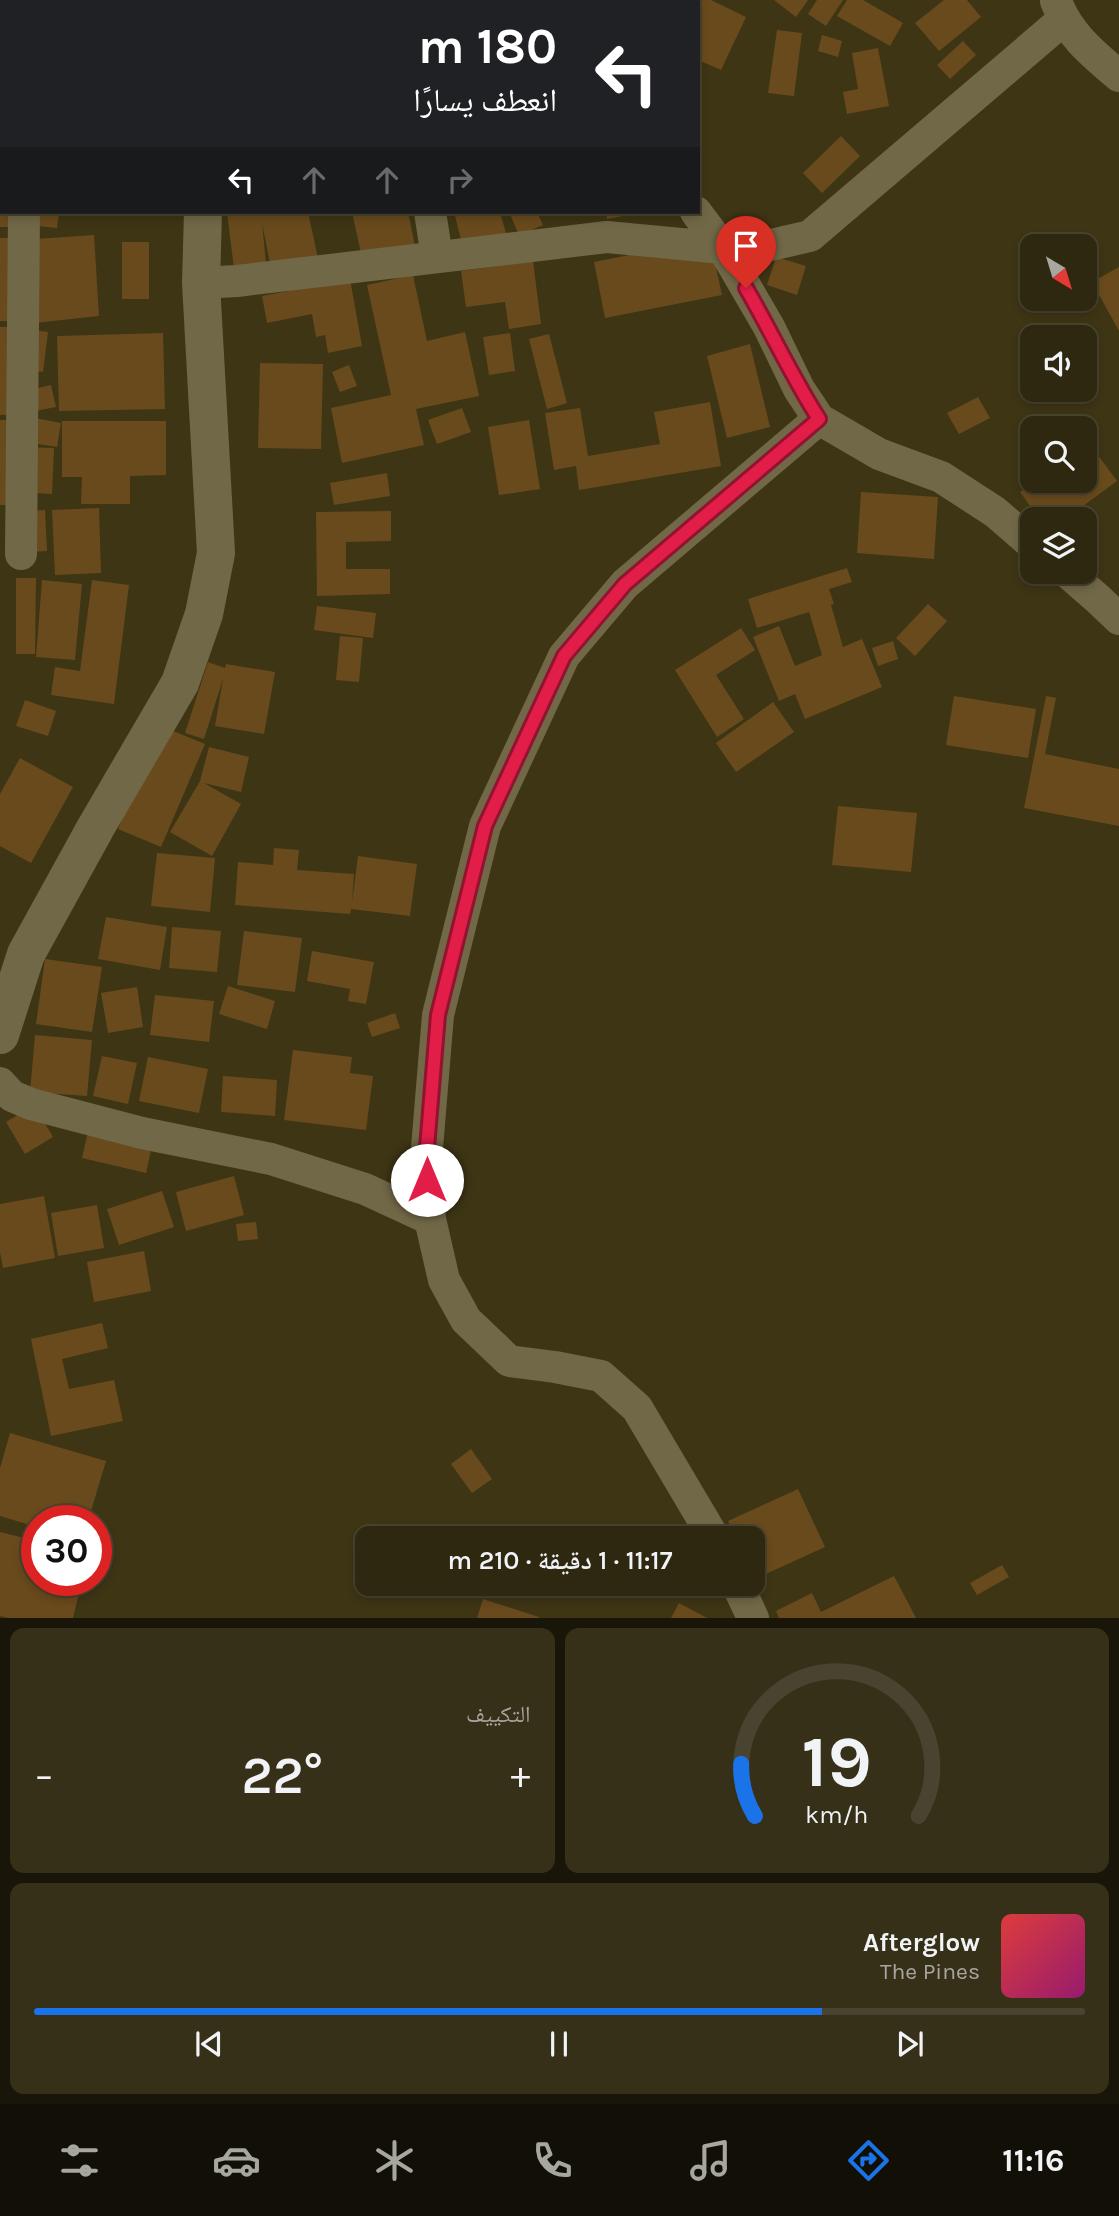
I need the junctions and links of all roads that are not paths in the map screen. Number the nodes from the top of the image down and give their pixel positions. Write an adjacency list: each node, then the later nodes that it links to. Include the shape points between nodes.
1 (1059, 10): 2 (street, via 1089,51); 7 (street, via 810,236 766,246)
2 (1119, 76)
3 (24, 214): 12 (street)
4 (203, 214): 9 (main road)
5 (430, 214): 8 (street)
6 (698, 214): 7 (street)
7 (723, 248): 8 (street, via 607,237); 10 (street)
8 (438, 257): 9 (street)
9 (201, 282): 15 (main road, via 216,553 204,614 180,683 26,954)
10 (819, 419): 11 (street, via 879,454 941,477); 17 (street, via 625,584 564,656 485,826 438,1015 426,1160)
11 (1020, 534)
12 (21, 554)
13 (1081, 584): 14 (street)
14 (1119, 619)
15 (0, 1035)
16 (0, 1083): 17 (street, via 12,1096 31,1104 271,1159 365,1189)
17 (429, 1219): 18 (street, via 444,1280 466,1320 509,1361 600,1376 637,1408)
18 (707, 1526)
19 (743, 1596): 20 (street)
20 (753, 1618)

